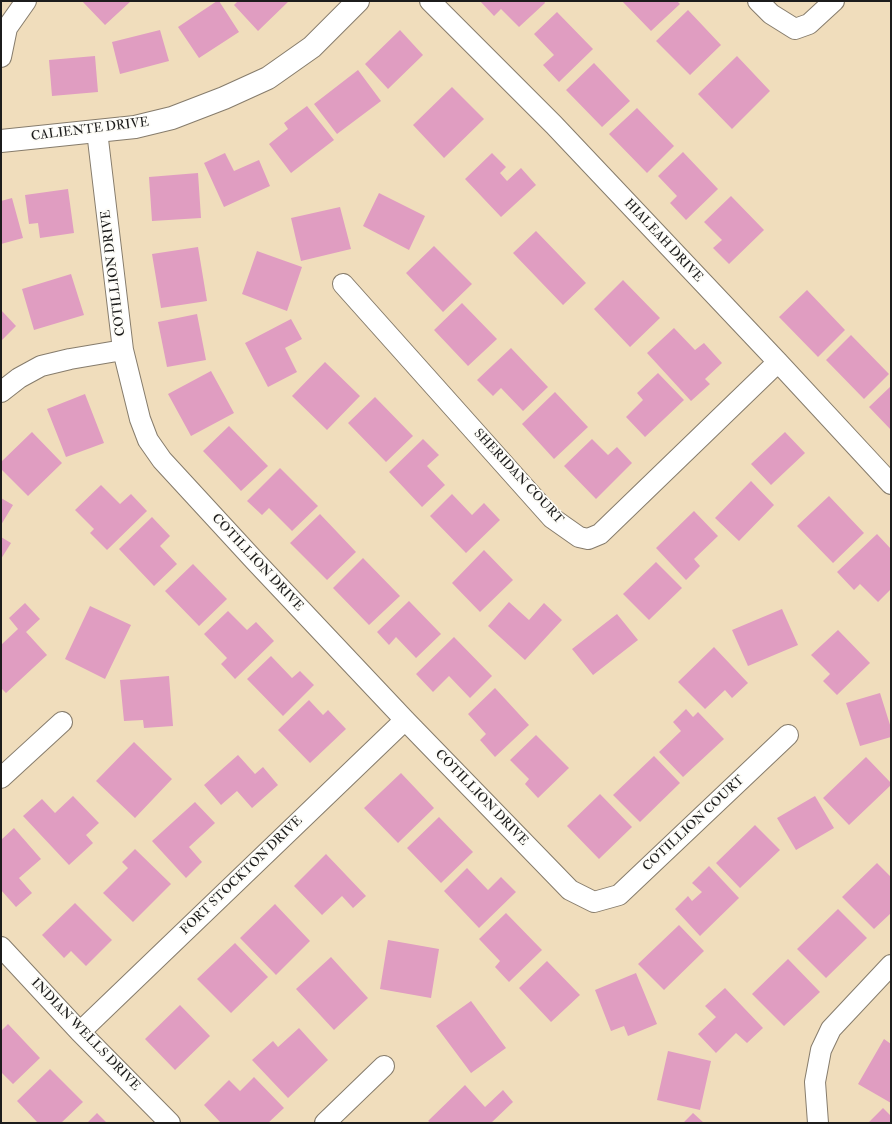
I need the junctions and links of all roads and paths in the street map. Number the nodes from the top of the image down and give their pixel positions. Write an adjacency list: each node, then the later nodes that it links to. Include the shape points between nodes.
1 (26, 1): 6 (street, via 7,28)
2 (358, 1): 7 (street, CALIENTE DRIVE, via 312,47 268,78 172,118 135,127)
3 (430, 1): 11 (street, HIALEAH DRIVE, via 554,125)
4 (758, 1): 5 (street, via 771,14 796,29 809,24)
5 (834, 1)
6 (1, 57)
7 (97, 131): 8 (street, CALIENTE DRIVE); 10 (street, COTILLION DRIVE)
8 (1, 141)
9 (343, 284): 11 (street, SHERIDAN COURT, via 552,518 579,537 588,539 600,534)
10 (122, 350): 12 (street, via 41,366 18,378); 14 (street, COTILLION DRIVE, via 140,419 148,440 162,460)
11 (778, 362): 13 (street, HIALEAH DRIVE)
12 (1, 392)
13 (891, 484)
14 (404, 720): 18 (street, COTILLION DRIVE, via 570,890); 21 (street, FORT STOCKTON DRIVE)
15 (62, 722): 17 (street)
16 (788, 735): 18 (street, COTILLION COURT, via 619,895)
17 (1, 778)
18 (594, 902)
19 (1, 947): 21 (street, INDIAN WELLS DRIVE)
20 (891, 965): 25 (street, via 831,1030 821,1050 815,1082)
21 (80, 1032): 23 (street, INDIAN WELLS DRIVE)
22 (384, 1066): 24 (street)
23 (170, 1123)
24 (325, 1123)
25 (818, 1123)

